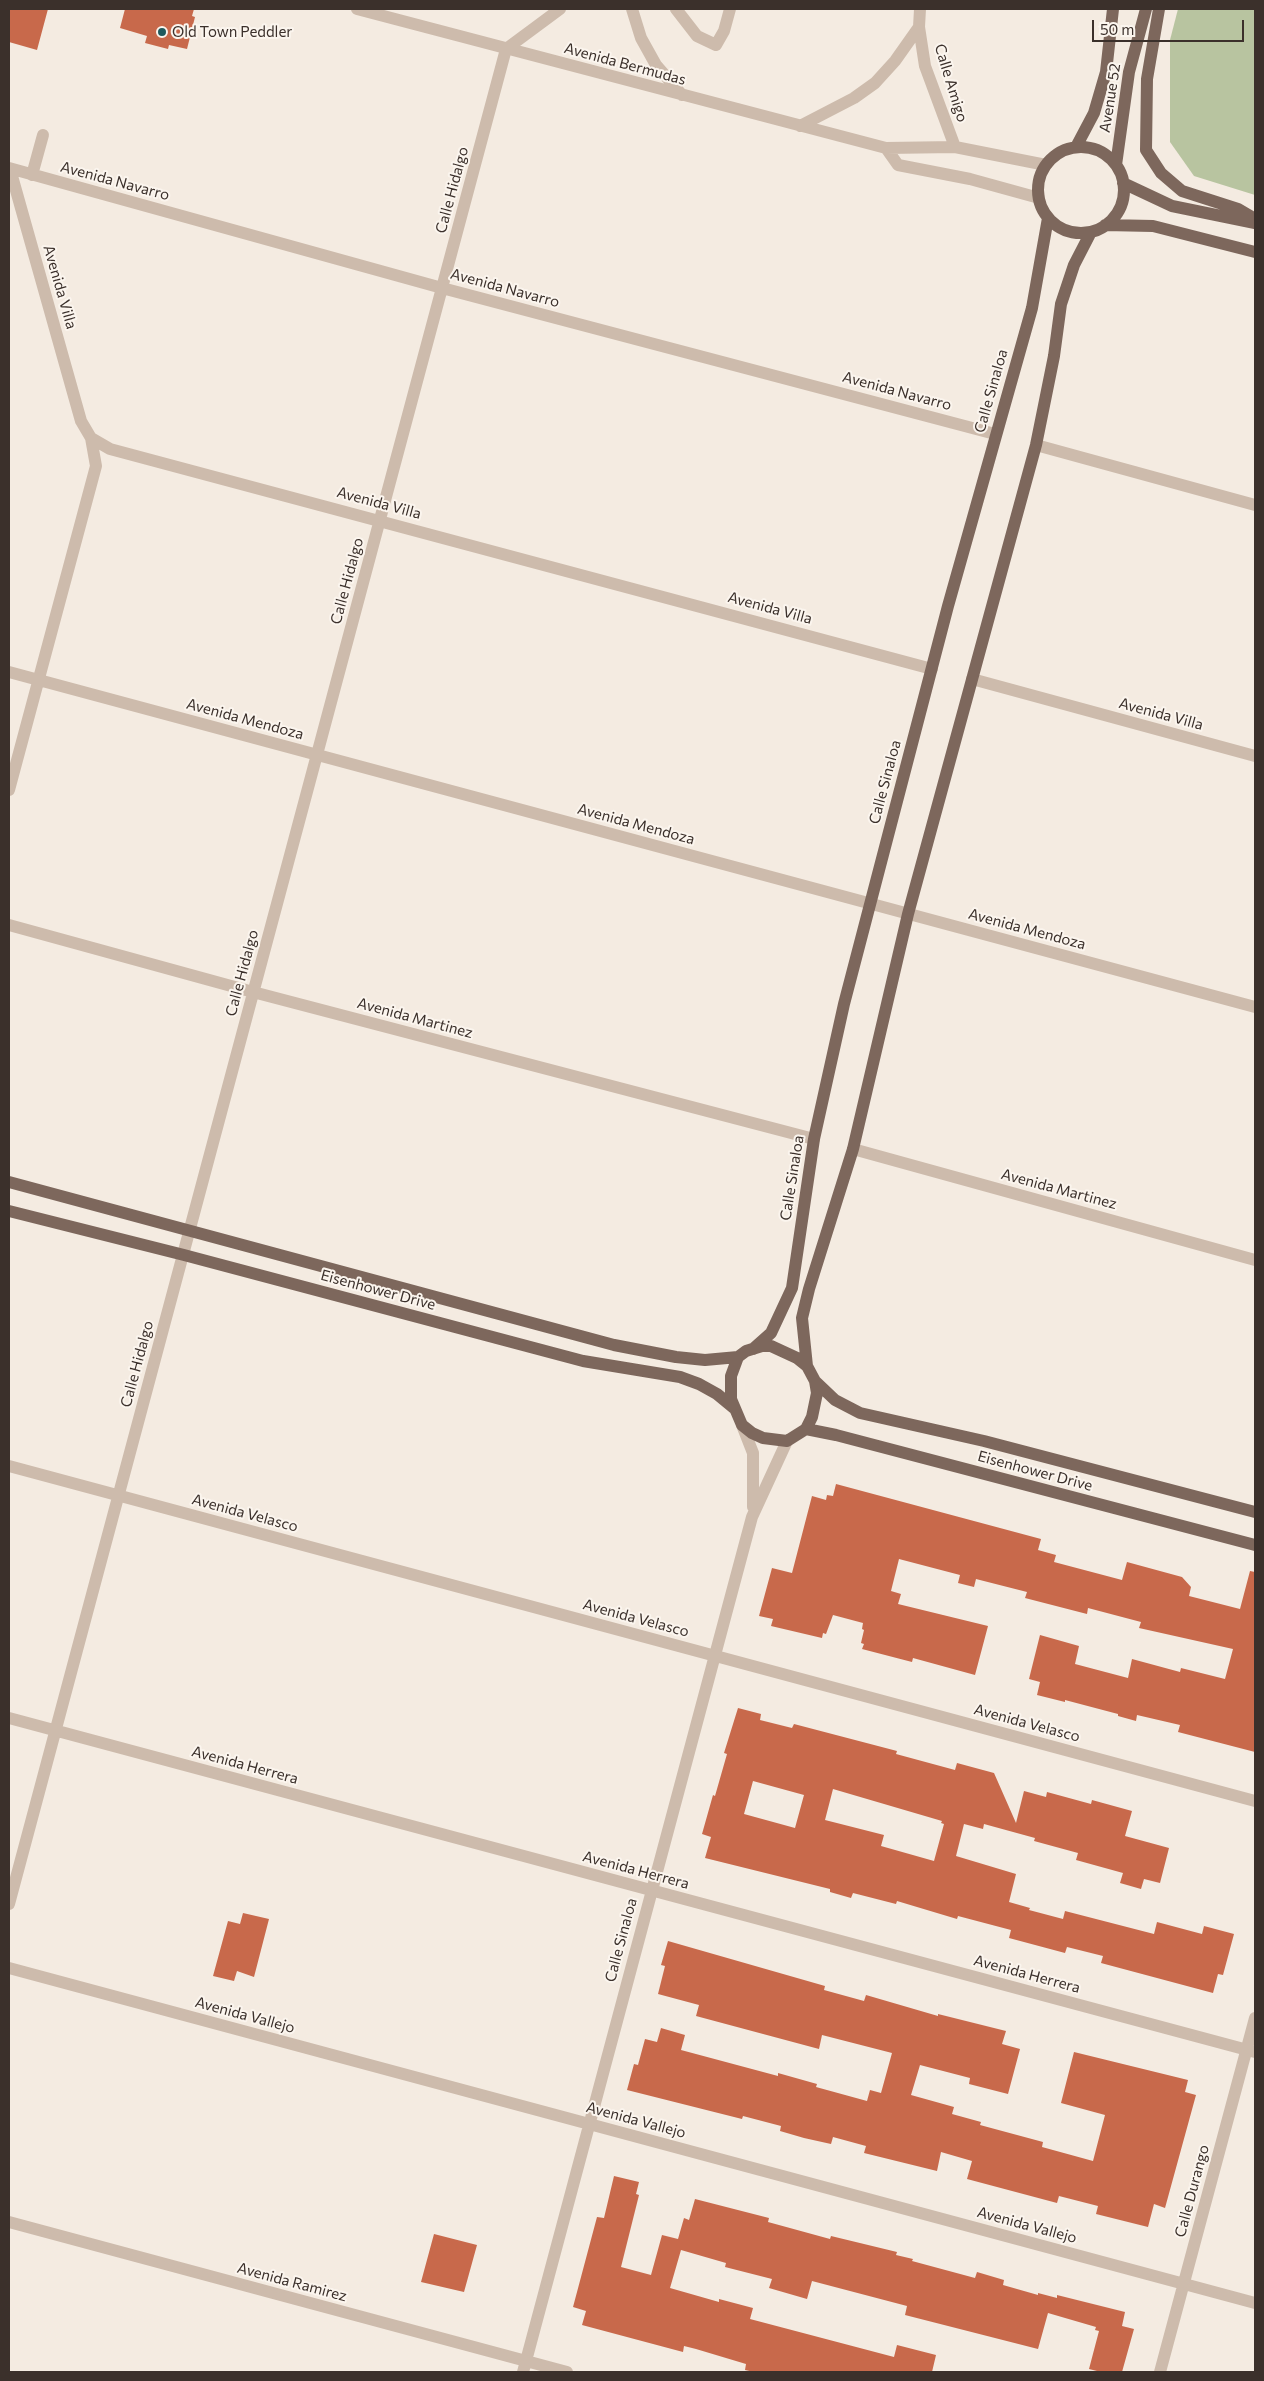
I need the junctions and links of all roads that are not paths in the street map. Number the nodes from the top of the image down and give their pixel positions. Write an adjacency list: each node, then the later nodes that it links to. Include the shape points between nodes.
1 (357, 9): 10 (street, Avenida Bermudas)
2 (560, 9): 12 (street)
3 (632, 9): 13 (street, via 641,38 656,64)
4 (676, 9): 5 (street, via 697,36 716,45 724,32)
5 (730, 9)
6 (920, 9): 11 (street, Calle Amigo)
7 (1113, 9): 17 (main road, Avenue 52, via 1106,72 1094,113)
8 (1146, 9): 20 (main road, Avenue 52, via 1129,72)
9 (1159, 9): 26 (main road, via 1147,79 1146,150 1161,173 1182,191 1238,208)
10 (392, 14): 12 (street, Avenida Bermudas)
11 (918, 27): 14 (street, Calle Amigo, via 896,61 875,83 856,97); 16 (street, Calle Amigo, via 925,66)
12 (506, 49): 13 (street, Avenida Bermudas); 31 (street, Calle Hidalgo)
13 (682, 96): 14 (street, Avenida Bermudas)
14 (800, 126): 18 (street, Avenida Bermudas)
15 (43, 135): 22 (street)
16 (955, 147): 18 (street, Avenida Bermudas); 19 (street, Avenida Bermudas)
17 (1076, 147): 19 (main road, via 1064,150); 20 (main road, via 1098,150)
18 (886, 148): 24 (street, via 898,165 970,179)
19 (1046, 165): 24 (main road, via 1040,175)
20 (1116, 165): 23 (main road)
21 (9, 168): 22 (street, Avenida Navarro); 33 (street, Avenida Villa, via 81,421)
22 (32, 175): 31 (street, Avenida Navarro)
23 (1123, 183): 27 (main road, via 1172,206); 28 (main road, via 1120,207)
24 (1039, 198): 25 (main road)
25 (1048, 218): 29 (main road, via 1068,231); 32 (main road, Calle Sinaloa, via 1032,308)
26 (1255, 219)
27 (1255, 223)
28 (1105, 225): 29 (main road); 30 (main road, via 1153,226)
29 (1091, 232): 34 (main road, via 1074,265 1060,304 1054,356)
30 (1255, 252)
31 (442, 288): 32 (street, Avenida Navarro); 36 (street, Calle Hidalgo)
32 (995, 434): 37 (main road, Calle Sinaloa)
33 (91, 438): 36 (street, Avenida Villa, via 110,449); 40 (street, via 96,466)
34 (1036, 444): 35 (street); 39 (main road)
35 (1255, 504)
36 (380, 520): 37 (street, Avenida Villa); 41 (street, Calle Hidalgo)
37 (932, 669): 44 (main road, Calle Sinaloa)
38 (9, 672): 40 (street, Avenida Mendoza)
39 (972, 679): 42 (street, Avenida Villa); 45 (main road)
40 (39, 680): 41 (street, Avenida Mendoza); 43 (street)
41 (317, 755): 44 (street, Avenida Mendoza); 47 (street, Calle Hidalgo)
42 (1255, 756)
43 (9, 790)
44 (869, 903): 45 (street, Avenida Mendoza); 49 (main road, Calle Sinaloa)
45 (908, 914): 48 (street, Avenida Mendoza); 50 (main road)
46 (9, 926): 47 (street, Avenida Martinez)
47 (253, 992): 49 (street, Avenida Martinez); 53 (street, Calle Hidalgo)
48 (1255, 1007)
49 (814, 1139): 56 (main road, Calle Sinaloa, via 792,1288 771,1333)
50 (853, 1149): 55 (street, Avenida Martinez); 58 (main road, via 802,1318)
51 (9, 1182): 53 (main road, Eisenhower Drive)
52 (9, 1211): 54 (main road, Eisenhower Drive)
53 (191, 1230): 54 (street, Calle Hidalgo); 57 (main road, Eisenhower Drive, via 614,1345 705,1360)
54 (184, 1254): 60 (main road, Eisenhower Drive, via 583,1361 680,1377 700,1384); 65 (street, Calle Hidalgo)
55 (1255, 1260)
56 (753, 1349): 57 (main road); 58 (main road, via 778,1348)
57 (738, 1357): 60 (main road, via 730,1387)
58 (807, 1366): 59 (main road)
59 (815, 1381): 62 (main road, via 815,1406); 66 (main road, Eisenhower Drive, via 835,1400 860,1413 984,1441)
60 (734, 1408): 61 (main road)
61 (742, 1425): 63 (main road, via 763,1438); 67 (street, Calle Sinaloa, via 753,1452)
62 (806, 1429): 63 (main road); 68 (main road, Eisenhower Drive)
63 (788, 1441): 67 (street, Calle Sinaloa)
64 (9, 1466): 65 (street, Avenida Velasco)
65 (118, 1496): 69 (street, Avenida Velasco); 71 (street, Calle Hidalgo)
66 (1255, 1512)
67 (752, 1517): 69 (street, Calle Sinaloa)
68 (1255, 1544)
69 (714, 1656): 72 (street, Avenida Velasco); 73 (street, Calle Sinaloa)
70 (9, 1718): 71 (street, Avenida Herrera)
71 (55, 1730): 73 (street, Avenida Herrera); 74 (street, Calle Hidalgo)
72 (1255, 1801)
73 (651, 1890): 77 (street, Avenida Herrera); 78 (street, Calle Sinaloa)
74 (9, 1904)
75 (9, 1968): 78 (street, Avenida Vallejo)
76 (1255, 2018): 77 (street, Calle Durango)
77 (1251, 2051): 80 (street, Calle Durango)
78 (589, 2124): 80 (street, Avenida Vallejo); 82 (street, Calle Sinaloa)
79 (9, 2222): 82 (street, Avenida Ramirez)
80 (1184, 2284): 81 (street, Avenida Vallejo); 84 (street, Calle Durango)
81 (1255, 2303)
82 (525, 2367): 83 (street, Avenida Ramirez)
83 (567, 2372)
84 (1160, 2372)

